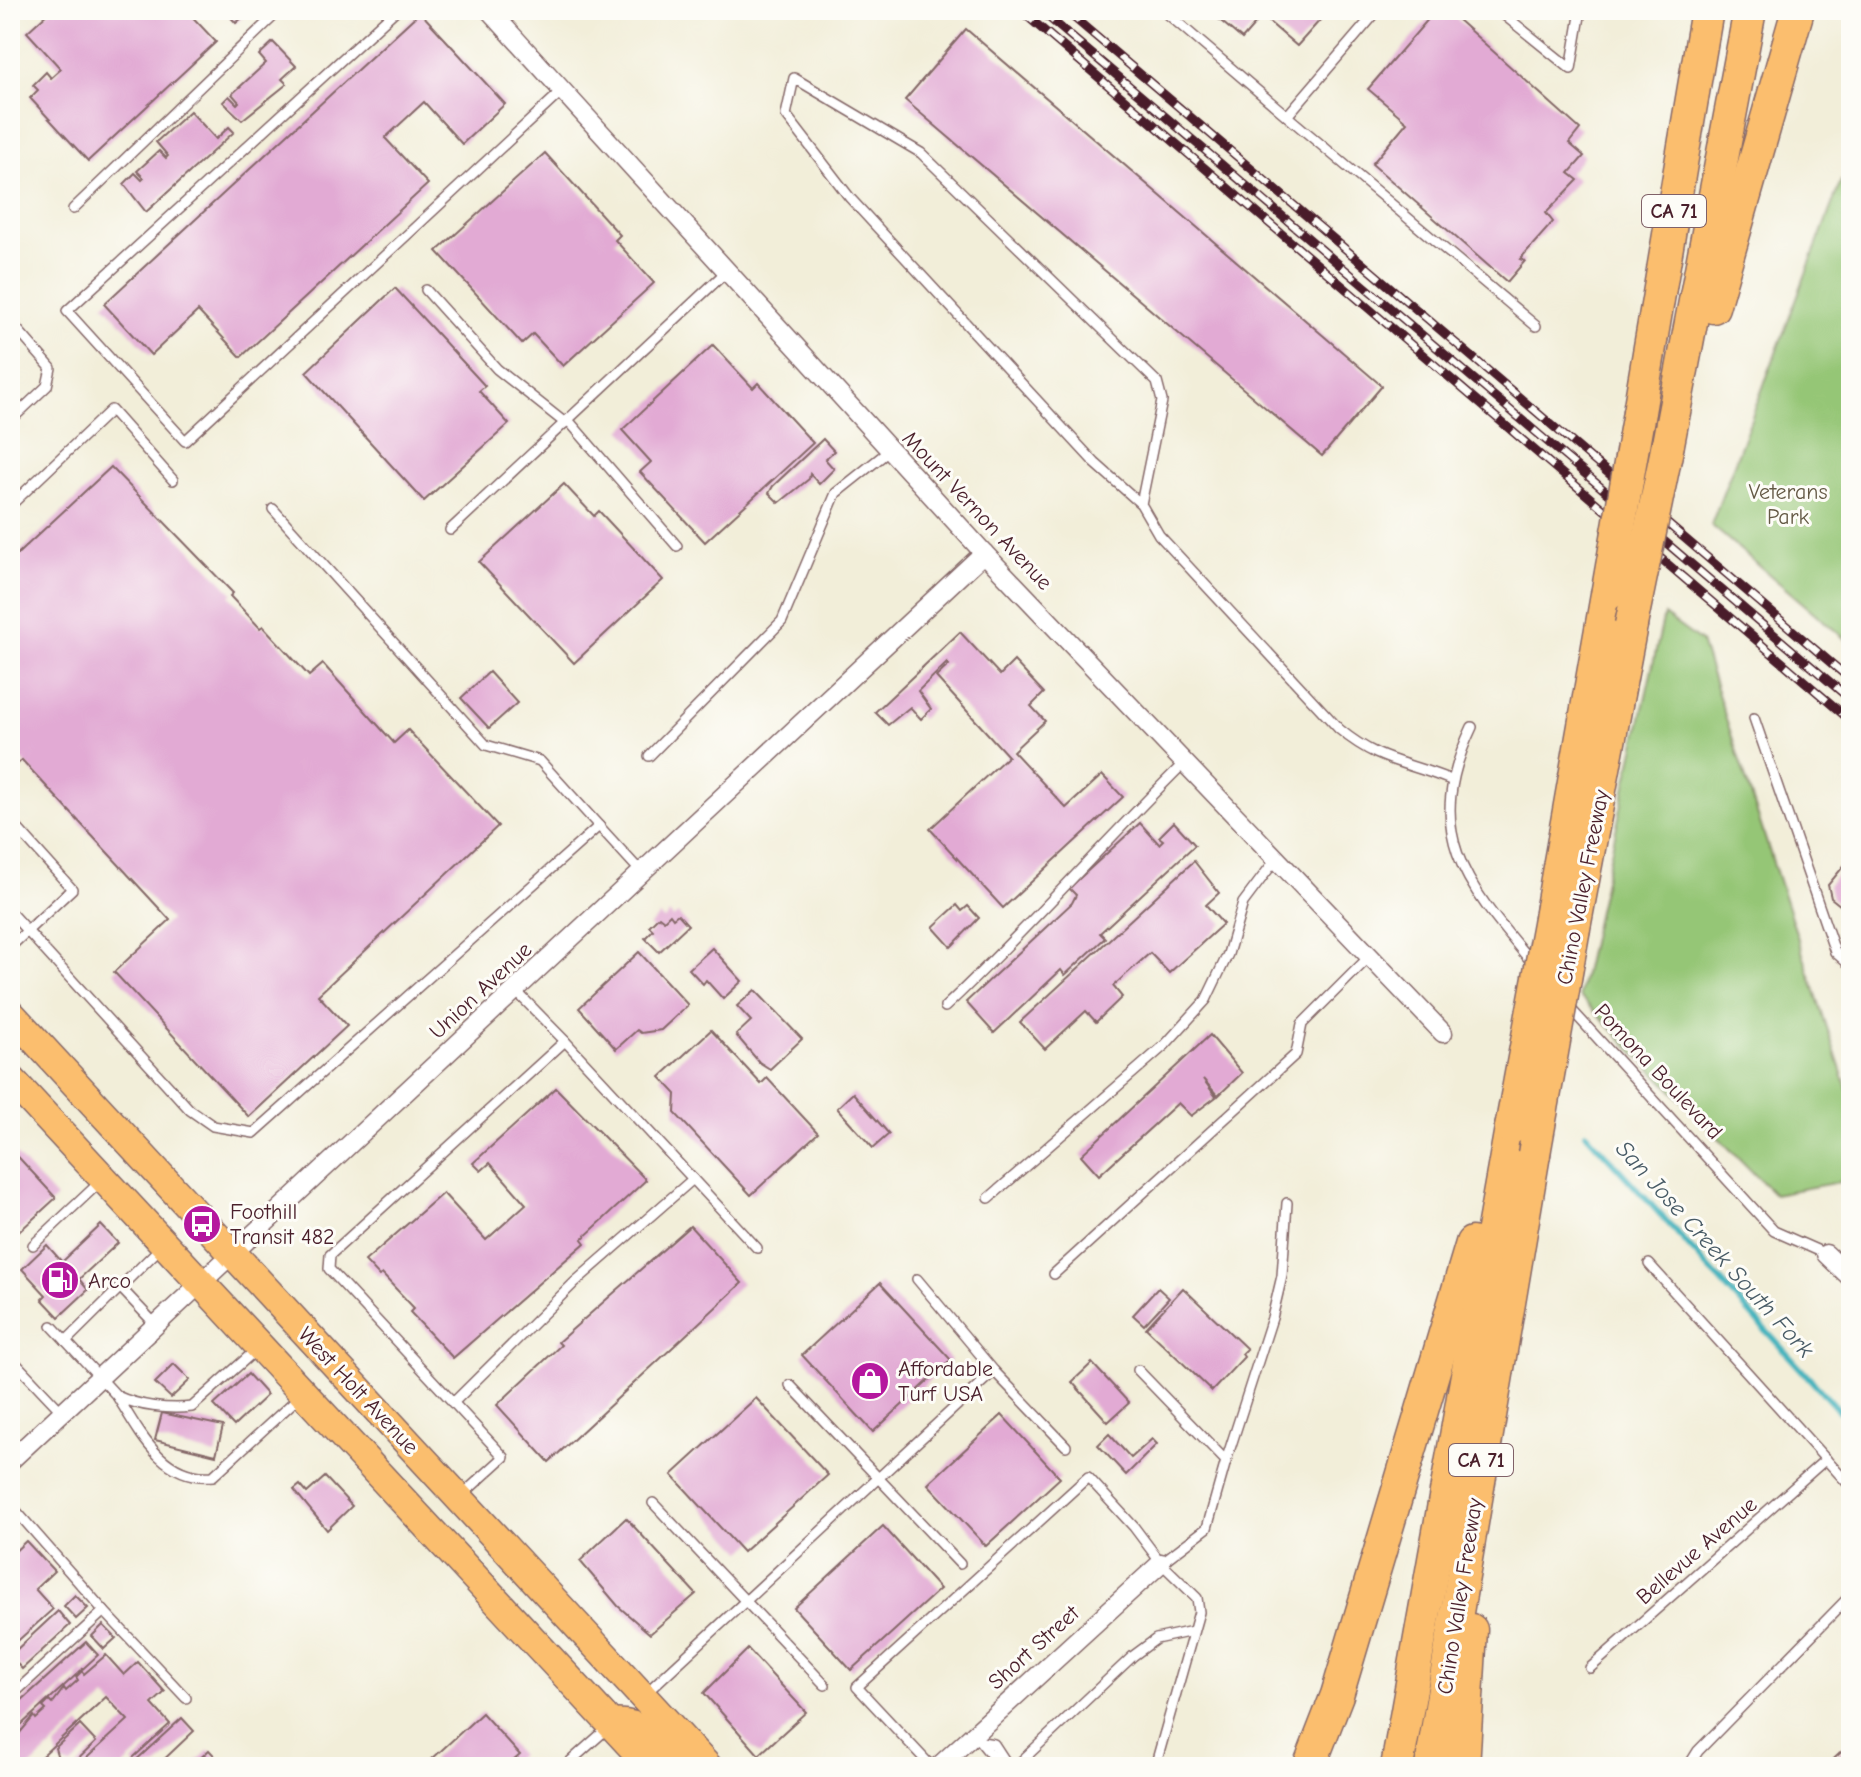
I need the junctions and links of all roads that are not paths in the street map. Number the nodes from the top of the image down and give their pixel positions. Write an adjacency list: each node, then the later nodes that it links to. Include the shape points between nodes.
1 (280, 10): 13 (lane)
2 (396, 10): 11 (lane, via 67,311 185,441)
3 (489, 10): 11 (street, Mount Vernon Avenue)
4 (1163, 10): 12 (lane)
5 (1378, 10): 12 (lane)
6 (1498, 10): 7 (lane, via 1571,69)
7 (1581, 10)
8 (1707, 10): 39 (highway, Chino Valley Freeway / CA 71, bridge, via 1607,595)
9 (1750, 10): 18 (highway, Chino Valley Freeway / CA 71)
10 (1798, 10): 18 (highway, via 1702,347)
11 (562, 91): 14 (street, Mount Vernon Avenue)
12 (1287, 116): 17 (lane)
13 (73, 209)
14 (727, 271): 20 (lane); 21 (street, Mount Vernon Avenue)
15 (426, 290): 20 (lane, via 497,369)
16 (10, 321): 19 (lane, via 51,368 47,386)
17 (1536, 326)
18 (1676, 403): 39 (highway, Chino Valley Freeway / CA 71, bridge)
19 (10, 421)
20 (566, 421): 26 (lane); 27 (lane)
21 (890, 450): 28 (street, Mount Vernon Avenue); 31 (lane, via 836,493 782,621)
22 (173, 480): 24 (lane, via 111,410)
23 (1141, 504): 23 (lane, via 1162,401 1157,382 921,153 794,78 786,115 850,198 1095,463); 33 (lane, via 1159,535 1339,729 1360,747 1394,763)
24 (10, 506)
25 (273, 509): 35 (lane, via 486,745 540,761)
26 (450, 530)
27 (677, 546)
28 (984, 553): 32 (street, Mount Vernon Avenue); 37 (street, Union Avenue)
29 (1754, 718): 43 (lane, via 1835,952)
30 (1472, 727): 33 (lane, Pomona Boulevard)
31 (649, 756)
32 (1184, 763): 36 (street, Mount Vernon Avenue); 45 (lane, via 1093,853 1022,935)
33 (1451, 780): 59 (lane, Pomona Boulevard, via 1459,863 1489,912 1587,1029 1774,1231)
34 (10, 820): 40 (lane, via 72,889)
35 (599, 826): 37 (lane); 40 (lane, via 254,1133 213,1126 190,1110)
36 (1276, 859): 42 (street, Mount Vernon Avenue); 53 (lane, via 1243,903 1228,954 1206,1000 1165,1045)
37 (641, 872): 44 (street, Union Avenue)
38 (10, 912): 40 (lane)
39 (1563, 918): 50 (highway, Chino Valley Freeway / CA 71, bridge); 80 (highway, Chino Valley Freeway / CA 71, bridge, via 1534,1154)
40 (27, 931): 41 (lane)
41 (10, 947)
42 (1370, 956): 47 (street, Mount Vernon Avenue); 61 (lane, via 1302,1024 1296,1054)
43 (1851, 966)
44 (515, 990): 48 (lane); 58 (street, Union Avenue)
45 (945, 1007)
46 (10, 1013): 58 (main road, West Holt Avenue)
47 (1443, 1033)
48 (565, 1041): 52 (lane); 77 (lane, via 330,1255 329,1269)
49 (10, 1078): 51 (main road, West Holt Avenue)
50 (1503, 1166): 111 (highway, via 1474,1236 1337,1695); 112 (highway, Chino Valley Freeway / CA 71)
51 (103, 1179): 55 (lane); 56 (main road, West Holt Avenue)
52 (693, 1179): 57 (lane); 77 (lane, via 575,1282)
53 (989, 1198)
54 (1287, 1203): 83 (lane, via 1282,1276)
55 (33, 1245)
56 (164, 1245): 64 (main road, West Holt Avenue); 65 (lane)
57 (757, 1248)
58 (233, 1253): 64 (street, Union Avenue); 86 (main road, West Holt Avenue)
59 (1826, 1254): 62 (street, Pomona Boulevard)
60 (1649, 1264): 81 (lane)
61 (1054, 1274)
62 (1851, 1278)
63 (917, 1279): 72 (lane)
64 (201, 1284): 66 (street, Union Avenue); 69 (main road, West Holt Avenue)
65 (120, 1287): 66 (lane); 68 (lane)
66 (156, 1325): 73 (street, Union Avenue)
67 (52, 1326): 68 (lane)
68 (66, 1341): 73 (lane)
69 (260, 1346): 75 (main road, West Holt Avenue); 76 (lane, via 192,1407 129,1402)
70 (10, 1357): 78 (lane)
71 (1138, 1370): 83 (lane)
72 (994, 1371): 79 (lane); 84 (lane)
73 (99, 1378): 76 (lane); 78 (street, Union Avenue)
74 (790, 1385): 84 (lane)
75 (305, 1392): 76 (lane, via 213,1476 198,1478 180,1473 160,1457); 100 (main road, West Holt Avenue)
76 (117, 1396)
77 (453, 1403): 86 (lane, via 504,1457)
78 (62, 1412): 82 (street, Union Avenue)
79 (1066, 1446)
80 (1482, 1457): 113 (highway, Chino Valley Freeway / CA 71); 114 (highway)
81 (1826, 1459): 85 (lane); 95 (lane, Bellevue Avenue)
82 (10, 1461)
83 (1226, 1461): 89 (lane, via 1207,1528)
84 (881, 1477): 90 (lane); 92 (lane)
85 (1851, 1487)
86 (459, 1498): 97 (main road, West Holt Avenue)
87 (653, 1503): 92 (lane)
88 (10, 1504): 93 (lane)
89 (1161, 1563): 94 (lane, via 1197,1598); 101 (street, Short Street); 106 (lane, via 1088,1477 857,1687)
90 (960, 1564)
91 (1851, 1595): 115 (lane)
92 (748, 1600): 96 (lane); 97 (lane)
93 (104, 1611): 98 (lane); 99 (lane)
94 (1193, 1631): 109 (lane, via 1156,1639 1133,1656); 110 (lane)
95 (1590, 1668)
96 (825, 1685)
97 (642, 1696): 105 (main road, West Holt Avenue)
98 (10, 1697)
99 (186, 1698)
100 (611, 1724): 102 (lane); 103 (main road, West Holt Avenue); 104 (main road, via 628,1722 647,1731)
101 (978, 1738): 107 (street, Short Street); 108 (lane); 109 (lane, via 994,1744)
102 (564, 1767)
103 (651, 1767)
104 (680, 1767)
105 (708, 1767)
106 (932, 1767)
107 (938, 1767)
108 (1001, 1767)
109 (1012, 1767)
110 (1155, 1767)
111 (1309, 1767)
112 (1397, 1767)
113 (1431, 1767)
114 (1463, 1767)
115 (1688, 1767)

